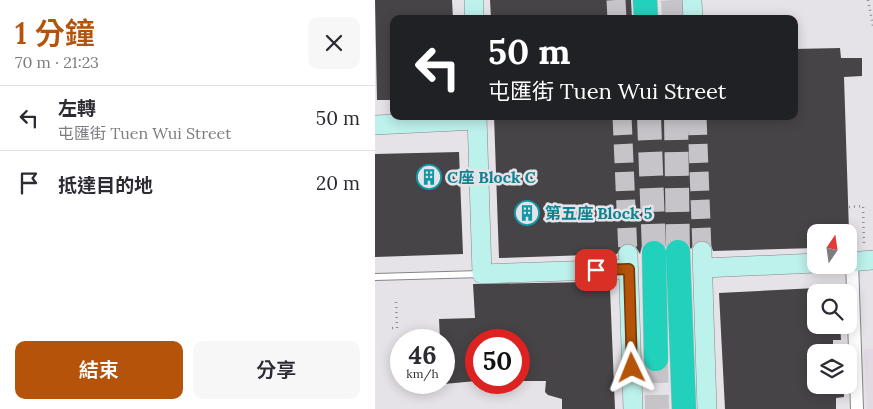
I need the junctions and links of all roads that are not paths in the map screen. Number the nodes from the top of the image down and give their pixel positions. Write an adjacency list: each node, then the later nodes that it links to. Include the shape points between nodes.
1 (474, 0): 4 (street)
2 (645, 0): 5 (highway)
3 (693, 0): 6 (street)
4 (474, 15)
5 (645, 15)
6 (693, 15)
7 (452, 120): 9 (street)
8 (477, 120): 14 (street)
9 (375, 126)
10 (678, 252): 18 (highway)
11 (654, 253): 16 (highway)
12 (859, 258): 20 (street)
13 (807, 263): 19 (street, via 703,259)
14 (482, 274): 15 (lane); 17 (street, via 628,261)
15 (375, 277)
16 (656, 360)
17 (633, 409)
18 (684, 409)
19 (707, 409)
20 (857, 409)

